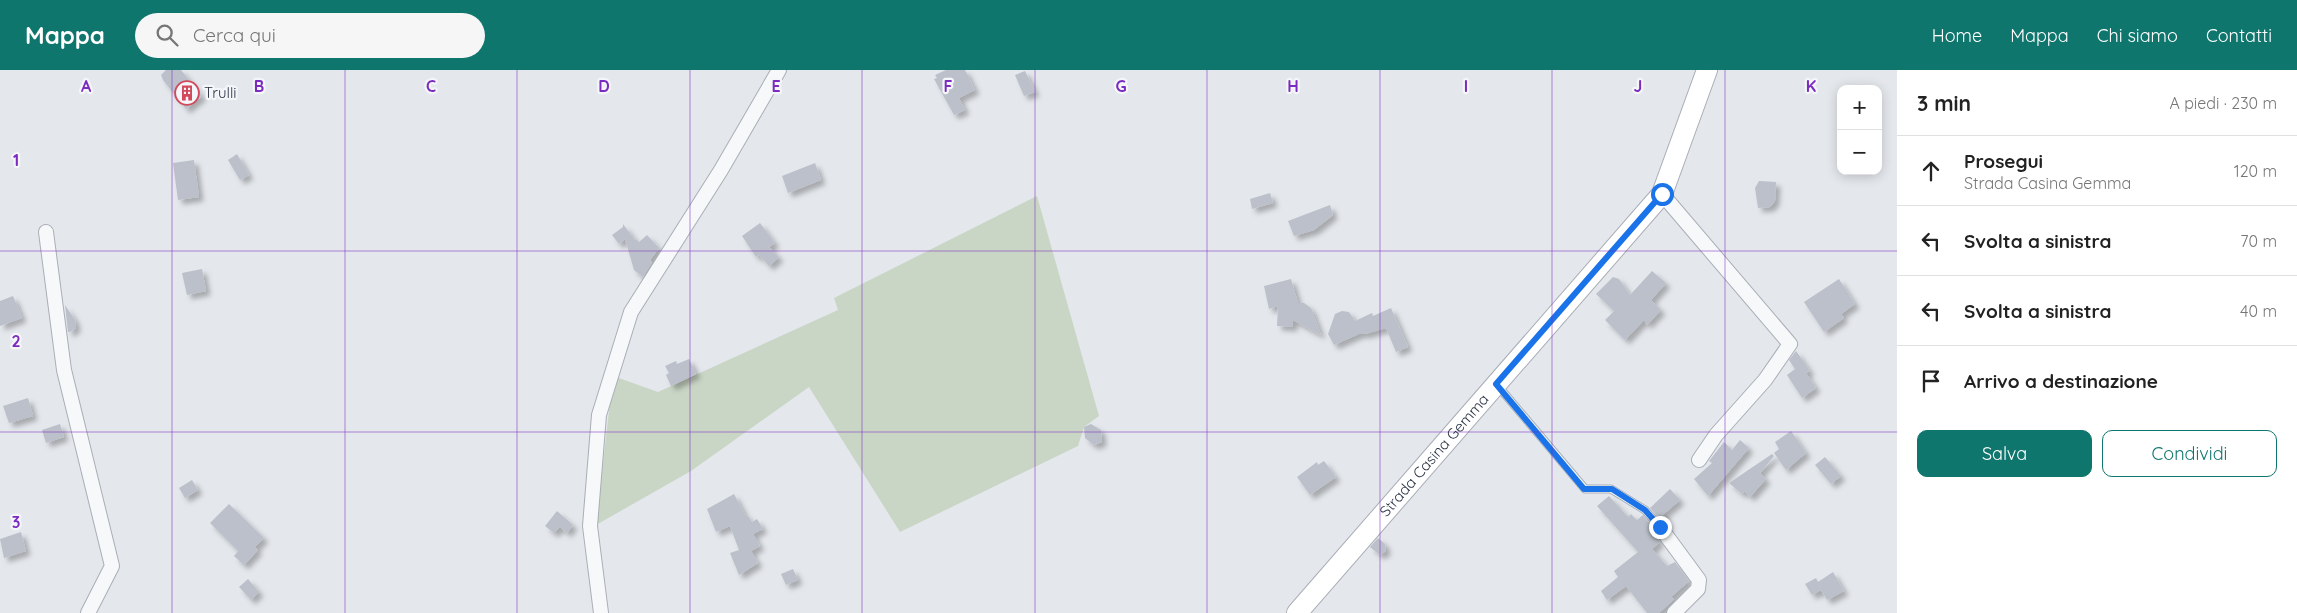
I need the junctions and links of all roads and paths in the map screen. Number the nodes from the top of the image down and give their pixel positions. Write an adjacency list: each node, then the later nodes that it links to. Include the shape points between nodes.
1 (779, 70): 9 (street, via 721,170 631,312 599,415 590,526)
2 (1707, 70): 3 (street, Strada Casina Gemma)
3 (1662, 194): 5 (street, Strada Casina Gemma); 6 (street, via 1790,344 1766,380 1716,435)
4 (46, 232): 8 (street, via 64,370 112,566)
5 (1496, 384): 7 (lane, via 1584,489 1612,489 1645,510); 10 (street, Strada Casina Gemma)
6 (1699, 460)
7 (1660, 527): 11 (street, via 1700,580 1698,588)
8 (88, 613)
9 (601, 613)
10 (1296, 613)
11 (1674, 613)

